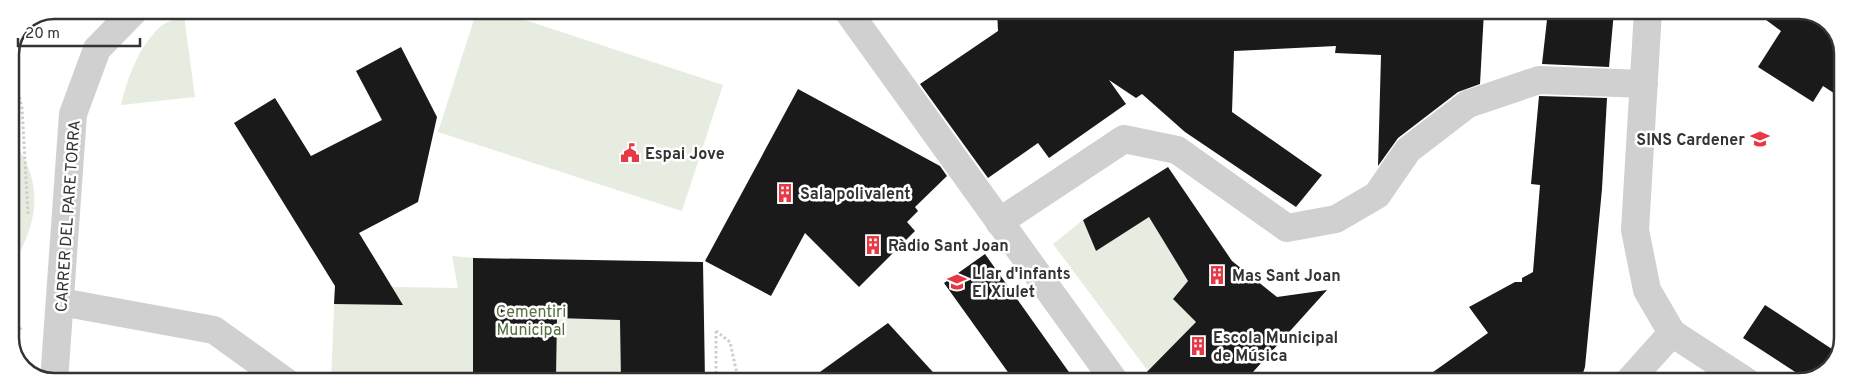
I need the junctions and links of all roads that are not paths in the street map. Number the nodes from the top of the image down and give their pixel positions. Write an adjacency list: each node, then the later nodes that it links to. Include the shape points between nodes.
1 (125, 19): 6 (street, CARRER DEL PARE TORRA, via 97,49 73,114)
2 (853, 19): 5 (street)
3 (1648, 19): 4 (street)
4 (1644, 84): 5 (street, via 1539,80 1468,104 1408,150 1377,195 1336,219 1287,228 1177,150 1124,139); 7 (street, via 1635,230 1647,290)
5 (999, 222): 10 (street)
6 (62, 302): 8 (street, CARRER DEL PARE TORRA); 9 (street, via 214,330)
7 (1672, 333): 11 (street); 12 (street)
8 (55, 373)
9 (274, 373)
10 (1109, 373)
11 (1636, 373)
12 (1733, 373)

